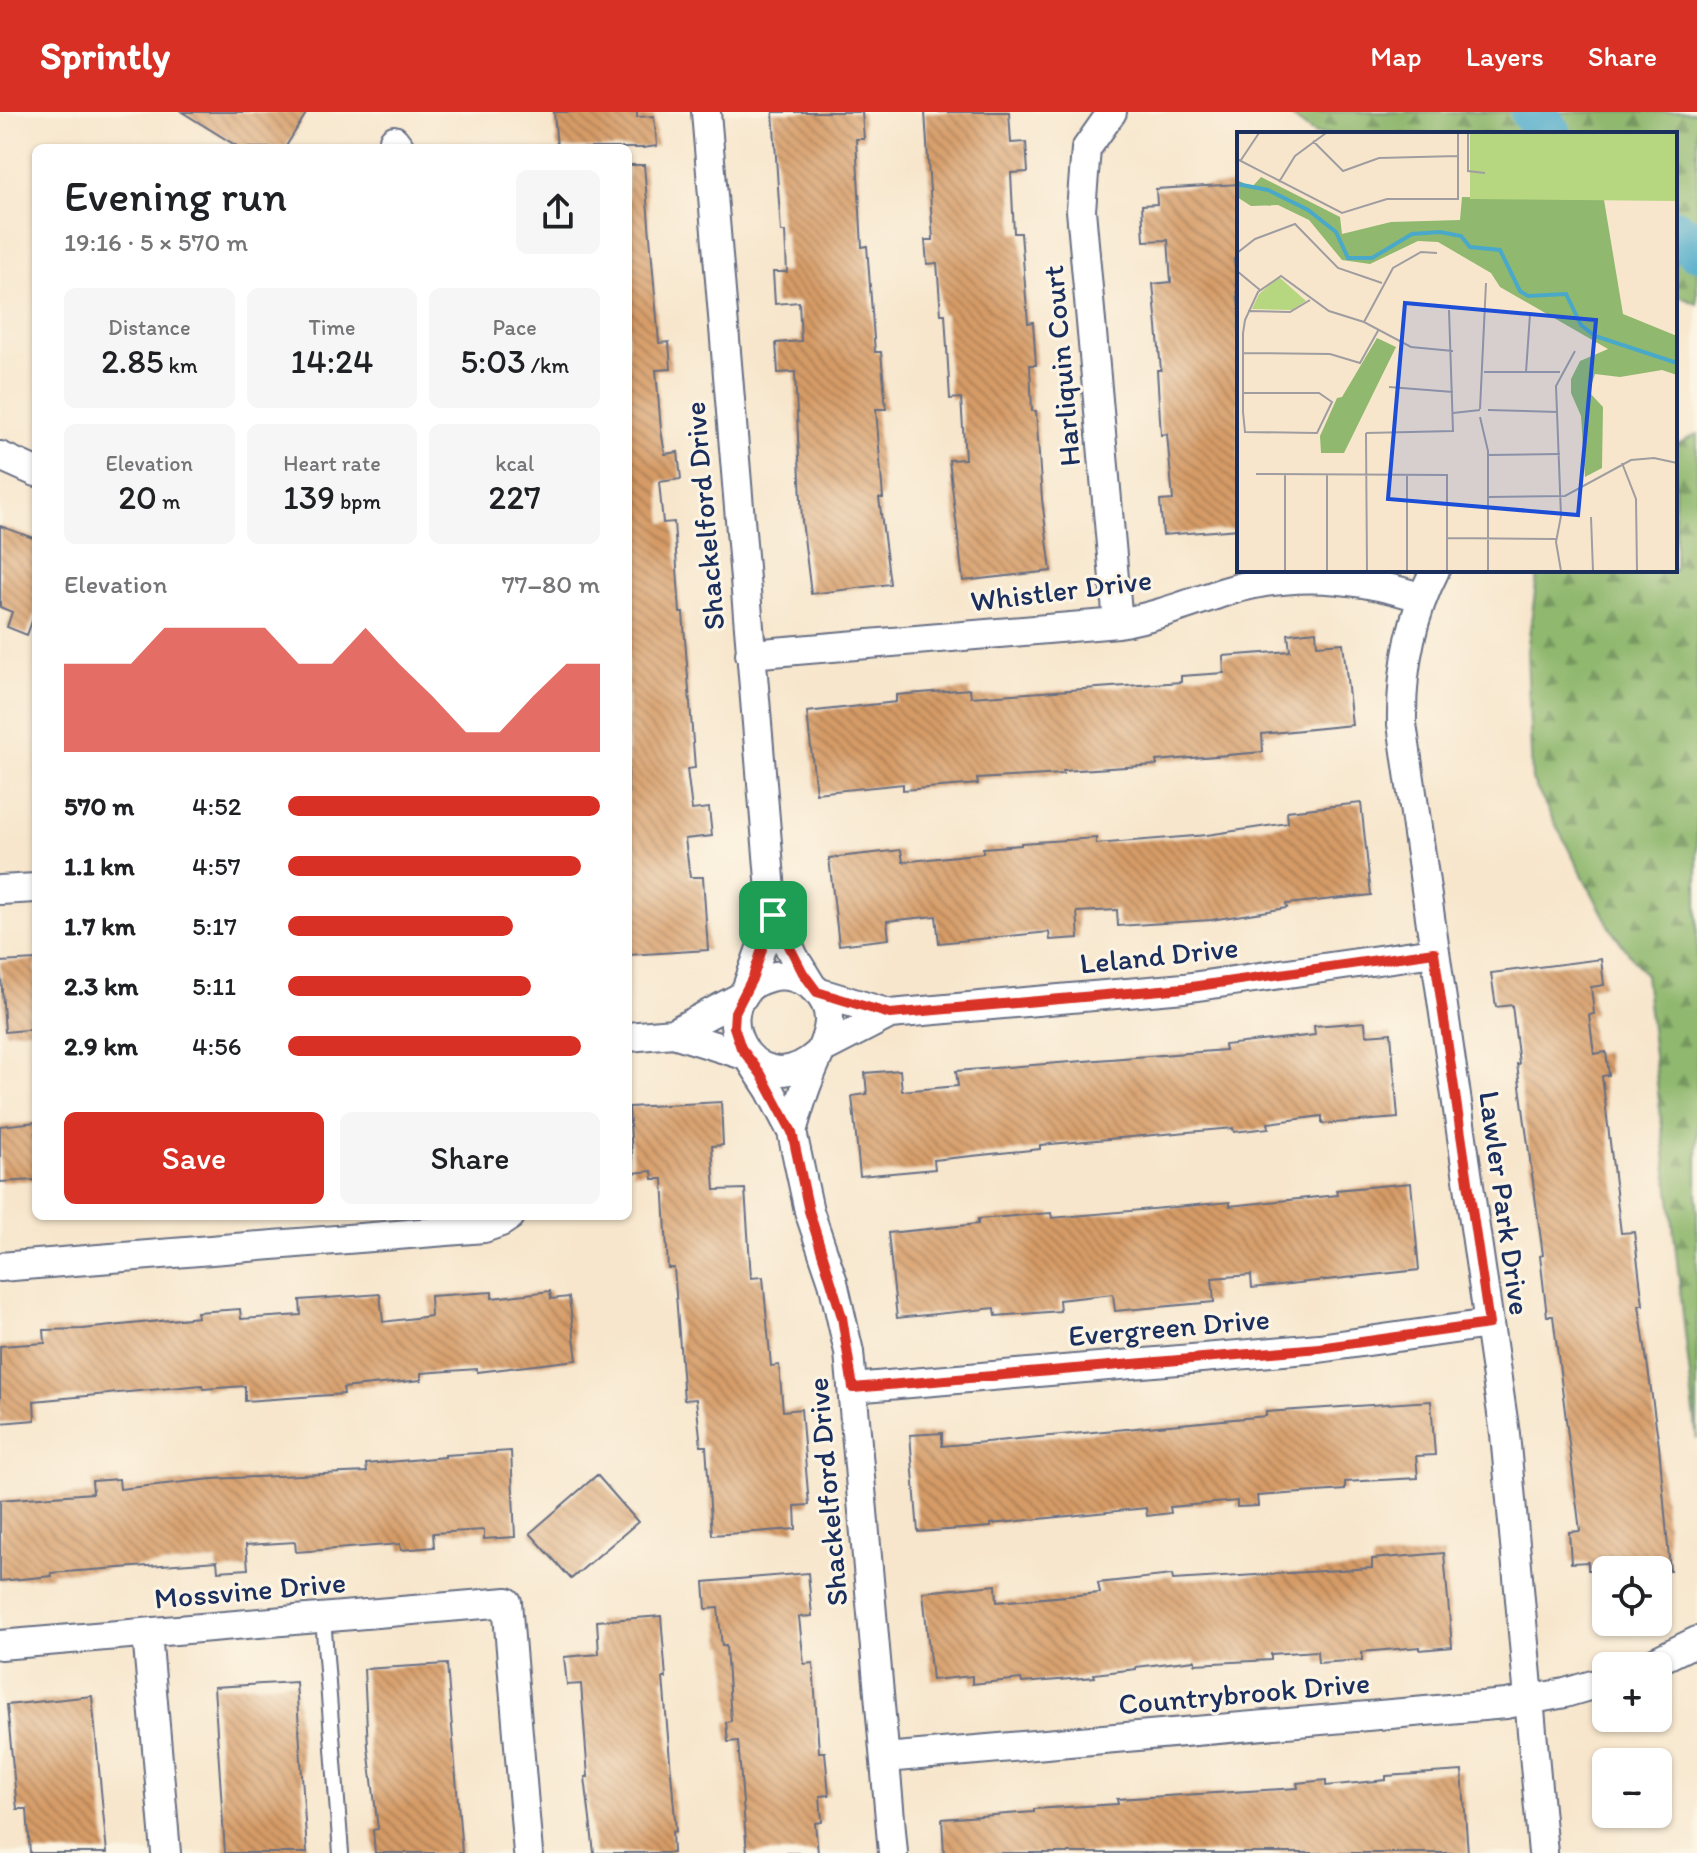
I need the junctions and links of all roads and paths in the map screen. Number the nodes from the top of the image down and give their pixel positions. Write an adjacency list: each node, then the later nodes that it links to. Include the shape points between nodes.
1 (706, 112): 8 (street, Shackelford Drive)
2 (1112, 112): 7 (street, Harliquin Court, via 1086,149 1081,210)
3 (0, 456): 4 (street)
4 (32, 470)
5 (1434, 572): 6 (street, Lawler Park Drive)
6 (1422, 598): 7 (street, Whistler Drive, via 1367,583 1281,580); 12 (street, Lawler Park Drive, via 1407,647 1402,724)
7 (1118, 623): 8 (street, Whistler Drive)
8 (750, 654): 11 (street, Shackelford Drive)
9 (32, 888): 10 (street)
10 (0, 890)
11 (773, 915): 13 (street, Shackelford Drive); 14 (street, Shackelford Drive)
12 (1434, 952): 15 (street, Leland Drive, via 1184,988); 23 (street, Lawler Park Drive)
13 (815, 990): 14 (street, via 800,979 778,976); 15 (street, Leland Drive); 18 (street, via 827,1007 829,1022)
14 (744, 994): 16 (street); 19 (street, via 734,1027)
15 (890, 1014): 18 (street, Leland Drive)
16 (673, 1033): 17 (street); 19 (street)
17 (632, 1037)
18 (820, 1052): 19 (street, via 804,1066 783,1071 762,1067); 20 (street)
19 (749, 1057): 20 (street, Shackelford Drive)
20 (792, 1132): 24 (street, Shackelford Drive, via 809,1211 842,1317)
21 (504, 1220): 22 (street, via 484,1228)
22 (0, 1267)
23 (1489, 1324): 24 (street, Evergreen Drive, via 1319,1348); 31 (street, Lawler Park Drive, via 1512,1496)
24 (853, 1388): 32 (street, Shackelford Drive)
25 (323, 1618): 26 (street, Mossvine Drive); 34 (lane); 35 (street, Mossvine Drive, via 507,1602)
26 (147, 1633): 28 (street, Mossvine Drive); 33 (street)
27 (1697, 1641): 29 (street)
28 (0, 1645)
29 (1672, 1653)
30 (1592, 1684): 31 (street, Countrybrook Drive)
31 (1530, 1700): 32 (street, Countrybrook Drive); 37 (street, Lawler Park Drive)
32 (885, 1758): 36 (street, Shackelford Drive)
33 (166, 1853)
34 (341, 1853)
35 (528, 1853)
36 (893, 1853)
37 (1543, 1853)

